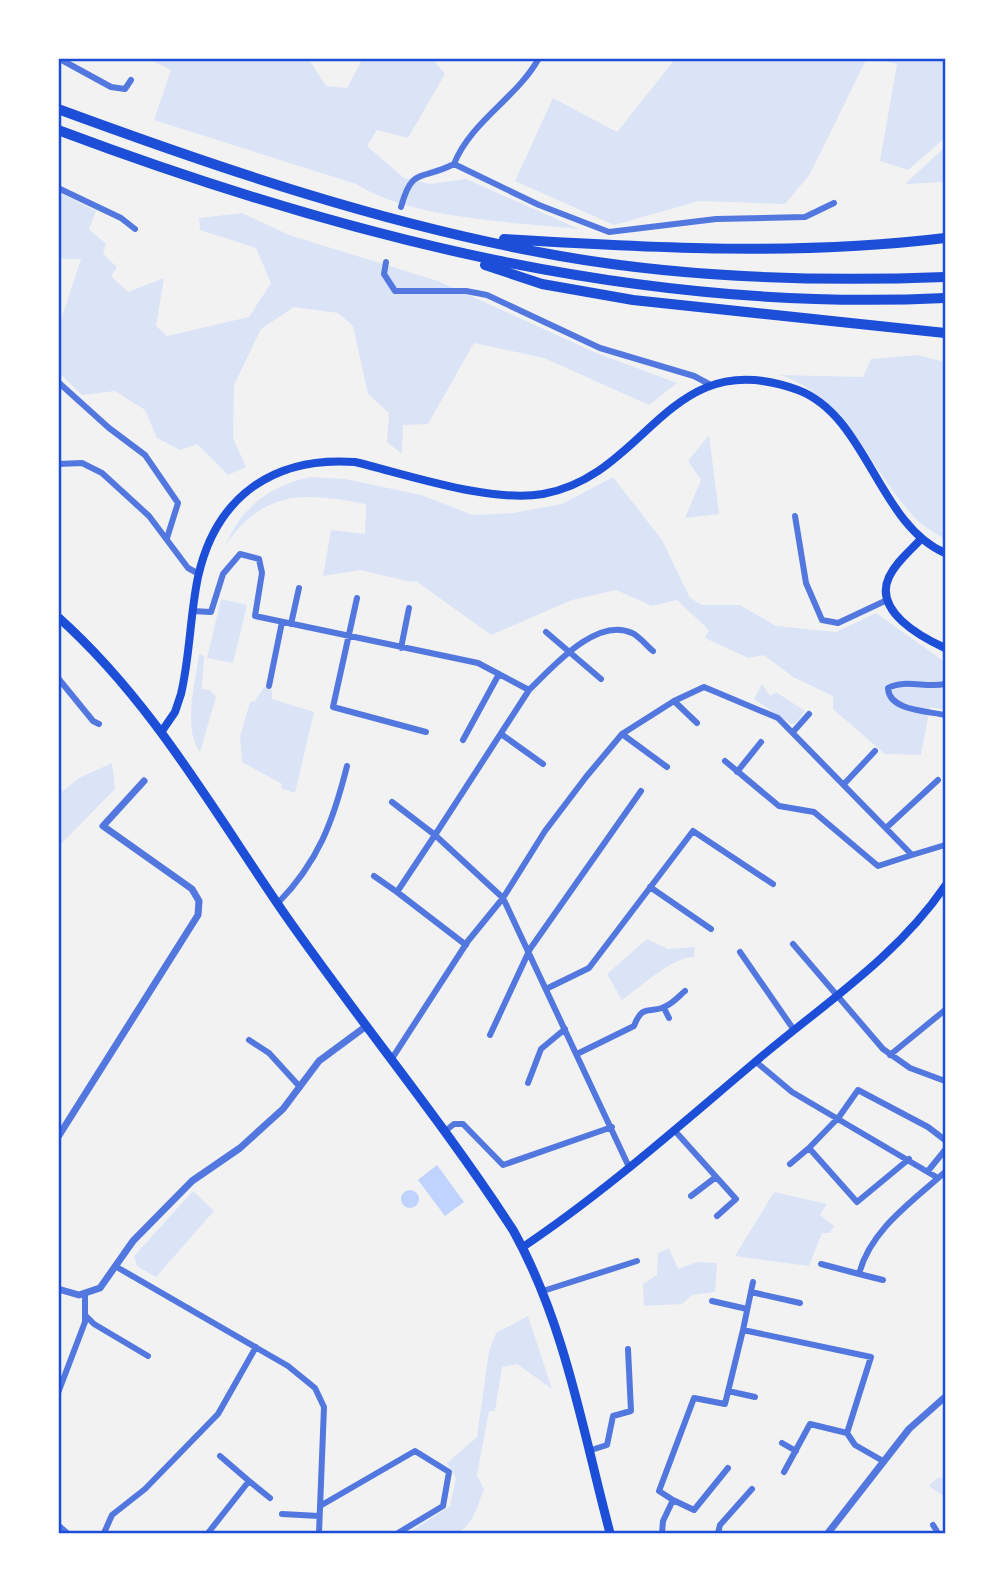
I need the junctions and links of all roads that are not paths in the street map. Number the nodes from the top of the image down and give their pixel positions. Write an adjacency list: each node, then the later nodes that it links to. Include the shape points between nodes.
1 (58, 58): 3 (street, via 111,87 125,89)
2 (539, 58): 6 (street, via 463,144)
3 (131, 79)
4 (58, 109): 11 (highway, via 262,180)
5 (58, 130): 13 (highway, via 256,200)
6 (454, 164): 8 (street, via 609,232 703,220 805,217); 9 (street, via 414,178)
7 (58, 188): 10 (street)
8 (834, 203)
9 (401, 207)
10 (135, 229)
11 (470, 236): 12 (highway, via 751,251); 15 (highway, via 561,256 683,271 772,277)
12 (945, 239)
13 (453, 253): 16 (highway, via 547,272 679,290 827,299); 17 (highway, via 542,284 633,300)
14 (386, 262): 19 (street, via 384,274 395,291 487,295 600,348)
15 (945, 278)
16 (945, 298)
17 (945, 333)
18 (58, 382): 22 (street, via 145,455 162,478 178,503)
19 (709, 384): 23 (main road, via 765,381 802,391 821,403); 25 (main road, via 594,473 545,494 483,492 355,462 314,462 277,472 246,491 227,511)
20 (58, 464): 22 (street, via 82,463 102,473)
21 (795, 516): 28 (street, via 806,583 822,620 838,623)
22 (167, 538): 25 (street, via 188,568)
23 (921, 539): 24 (main road); 28 (main road, via 890,575)
24 (945, 553)
25 (199, 575): 30 (main road)
26 (299, 588): 33 (street)
27 (357, 598): 35 (street)
28 (887, 600): 37 (main road, via 910,628)
29 (409, 608): 36 (street)
30 (192, 611): 32 (street, via 211,612 223,574 240,554 259,559 255,616); 51 (main road, via 181,694)
31 (58, 617): 51 (main road)
32 (282, 622): 33 (street); 44 (street)
33 (291, 624): 35 (street)
34 (546, 632): 39 (street)
35 (349, 637): 36 (street); 52 (street, via 333,707)
36 (401, 648): 40 (street, via 478,663)
37 (945, 648)
38 (653, 651): 39 (street, via 631,633 617,631 592,636)
39 (569, 652): 42 (street); 45 (street)
40 (499, 674): 45 (street); 56 (street)
41 (58, 678): 50 (street)
42 (601, 679)
43 (945, 684): 48 (street, via 929,688 897,683 888,688 895,704)
44 (269, 686)
45 (529, 690): 54 (street)
46 (674, 701): 49 (street); 53 (street, via 704,687 778,718); 55 (street)
47 (809, 714): 53 (street)
48 (945, 715)
49 (697, 723)
50 (99, 724)
51 (162, 731): 79 (main road)
52 (426, 732)
53 (793, 732): 66 (street)
54 (501, 734): 60 (street); 70 (street)
55 (622, 734): 62 (street); 78 (street, via 544,831)
56 (463, 740)
57 (761, 742): 63 (street)
58 (875, 751): 66 (street)
59 (724, 761): 63 (street)
60 (543, 764)
61 (347, 766): 79 (street, via 313,862)
62 (667, 767)
63 (737, 772): 72 (street, via 779,806 814,811 878,866)
64 (938, 780): 69 (street)
65 (144, 782): 107 (street, via 103,826 192,889 199,901 198,915)
66 (845, 783): 69 (street)
67 (640, 791): 83 (street)
68 (391, 803): 70 (street)
69 (886, 828): 72 (street)
70 (435, 835): 77 (street); 78 (street)
71 (945, 845): 72 (street)
72 (912, 855)
73 (374, 876): 77 (street)
74 (773, 884): 76 (street, via 693,831)
75 (945, 886): 87 (main road, via 909,933)
76 (650, 887): 80 (street); 85 (street, via 589,968)
77 (397, 892): 82 (street)
78 (503, 898): 82 (street); 83 (street)
79 (278, 903): 91 (main road)
80 (711, 929)
81 (793, 944): 87 (street)
82 (466, 945): 98 (street)
83 (530, 949): 85 (street); 94 (street)
84 (740, 951): 93 (street)
85 (546, 989): 92 (street)
86 (685, 991): 88 (street)
87 (836, 995): 93 (main road); 97 (street)
88 (664, 1008): 90 (street); 96 (street, via 647,1009 638,1015 634,1026)
89 (945, 1010): 97 (street)
90 (669, 1018)
91 (365, 1027): 98 (main road); 102 (street, via 319,1060)
92 (565, 1029): 96 (street); 101 (street, via 541,1049)
93 (794, 1030): 99 (main road)
94 (490, 1035)
95 (249, 1040): 102 (street, via 269,1053)
96 (577, 1054): 104 (street)
97 (890, 1055): 100 (street, via 910,1068)
98 (391, 1060): 106 (main road)
99 (755, 1062): 103 (street, via 792,1092); 105 (main road)
100 (945, 1080)
101 (528, 1083)
102 (300, 1087): 123 (street, via 240,1148 192,1181)
103 (839, 1117): 108 (street, via 858,1090 928,1126); 109 (street); 111 (street)
104 (612, 1127): 106 (street, via 503,1165 463,1124); 113 (street)
105 (675, 1131): 113 (main road); 116 (street)
106 (444, 1132): 120 (main road)
107 (58, 1137)
108 (945, 1140)
109 (808, 1148): 111 (street, via 857,1202); 112 (street)
110 (945, 1150): 114 (street)
111 (909, 1159): 114 (street)
112 (790, 1164)
113 (629, 1167): 120 (main road)
114 (928, 1171): 117 (street)
115 (945, 1172): 117 (street)
116 (716, 1177): 118 (street); 119 (street, via 736,1199)
117 (938, 1178): 124 (street, via 877,1236 864,1254)
118 (691, 1196)
119 (717, 1216)
120 (523, 1247): 128 (main road)
121 (637, 1261): 128 (street)
122 (821, 1264): 124 (street)
123 (115, 1266): 130 (street, via 100,1288); 136 (street)
124 (859, 1274): 125 (street)
125 (883, 1280)
126 (753, 1282): 129 (street)
127 (58, 1289): 130 (street)
128 (543, 1291): 145 (main road)
129 (751, 1292): 132 (street); 133 (street)
130 (85, 1294): 134 (street)
131 (712, 1301): 133 (street)
132 (800, 1303)
133 (747, 1309): 135 (street)
134 (85, 1315): 138 (street); 140 (street)
135 (743, 1330): 139 (street); 143 (street, via 871,1357)
136 (256, 1347): 155 (street, via 310,1384 327,1409); 161 (street, via 218,1414 145,1489 112,1514)
137 (628, 1349): 145 (street, via 631,1411 613,1416 607,1445)
138 (148, 1356)
139 (728, 1391): 141 (street); 154 (street, via 725,1404 694,1398 659,1491)
140 (58, 1393)
141 (755, 1397)
142 (945, 1397): 148 (street, via 920,1417)
143 (847, 1433): 146 (street, via 810,1424); 148 (street, via 855,1445)
144 (782, 1443): 146 (street)
145 (588, 1451): 165 (main road)
146 (796, 1451): 150 (street)
147 (220, 1456): 151 (street)
148 (883, 1461): 168 (street)
149 (728, 1468): 154 (street, via 694,1510)
150 (784, 1472)
151 (250, 1481): 153 (street); 162 (street)
152 (752, 1489): 167 (street)
153 (270, 1498)
154 (673, 1500): 166 (street)
155 (320, 1507): 157 (street); 164 (street, via 415,1451 449,1472 443,1506)
156 (282, 1514): 157 (street)
157 (319, 1516): 163 (street)
158 (58, 1525): 160 (street)
159 (933, 1525): 169 (street)
160 (67, 1533)
161 (104, 1533)
162 (208, 1533)
163 (319, 1533)
164 (398, 1533)
165 (610, 1533)
166 (662, 1533)
167 (718, 1533)
168 (828, 1533)
169 (938, 1533)

